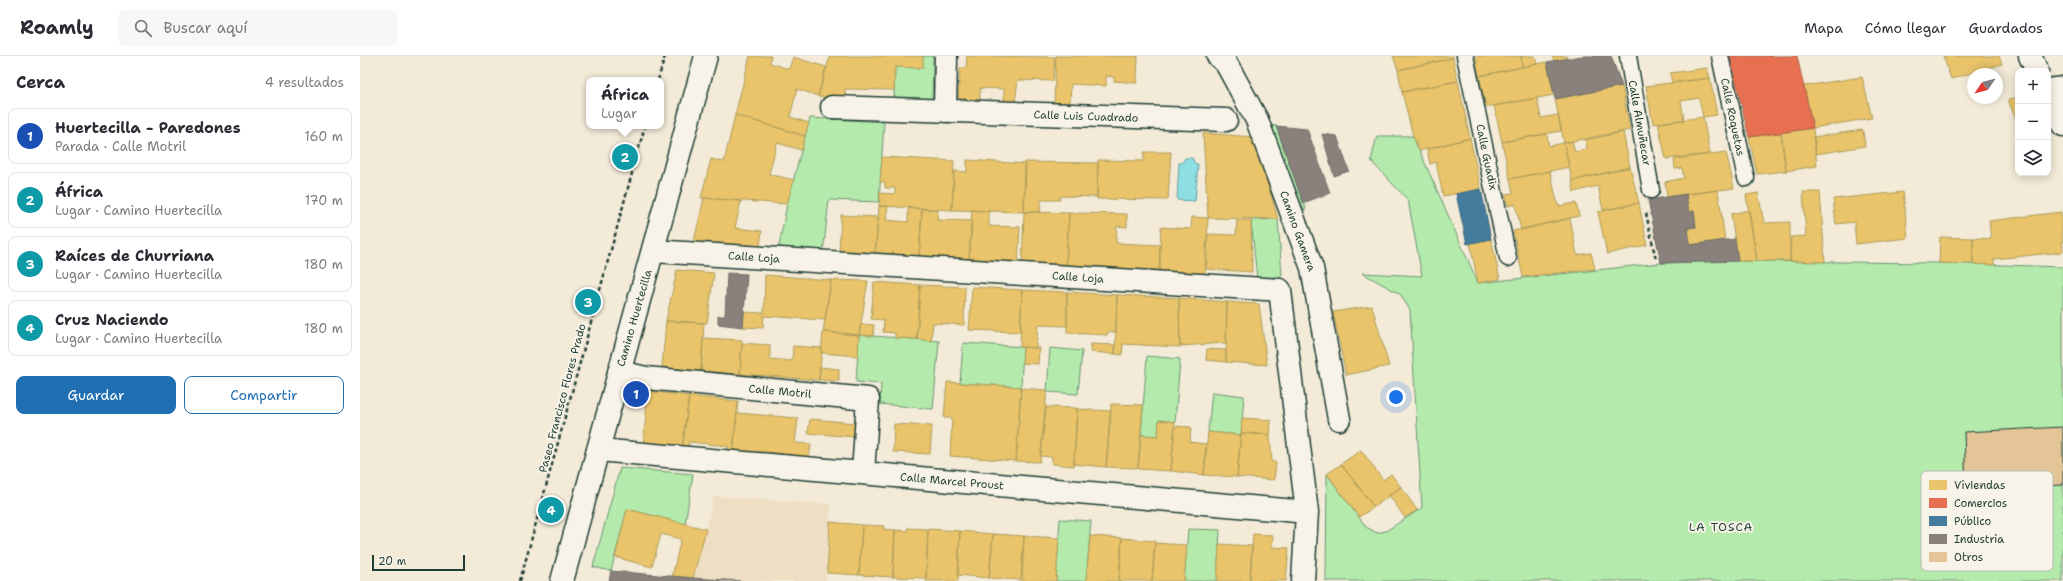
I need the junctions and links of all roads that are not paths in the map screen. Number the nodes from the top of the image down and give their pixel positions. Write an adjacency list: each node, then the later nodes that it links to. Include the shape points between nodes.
1 (706, 56): 18 (street, Camino Huertecilla)
2 (946, 56): 13 (street)
3 (1218, 56): 21 (street, Camino Gamera, via 1226,63 1257,120 1312,268)
4 (1465, 56): 19 (lane, Calle Guadix)
5 (1628, 56): 17 (lane, Calle Almuñecar)
6 (1720, 56): 16 (lane, Calle Roquetas)
7 (2030, 56): 8 (street)
8 (2036, 68)
9 (2063, 88): 10 (street)
10 (2051, 91)
11 (2051, 99): 15 (street)
12 (832, 108): 13 (street, Calle Luis Cuadrado)
13 (946, 111): 14 (street, Calle Luis Cuadrado)
14 (1226, 120)
15 (2063, 125)
16 (1746, 178)
17 (1651, 190)
18 (653, 251): 20 (street, Camino Huertecilla); 24 (street, Calle Loja, via 1280,290)
19 (1508, 258)
20 (619, 372): 22 (street, Camino Huertecilla); 23 (street, Calle Motril, via 646,378 868,399)
21 (1339, 419)
22 (598, 450): 23 (street, Calle Marcel Proust); 25 (street, Camino Huertecilla)
23 (863, 473): 24 (street, Calle Marcel Proust)
24 (1307, 512): 26 (street)
25 (562, 581)
26 (1303, 581)

